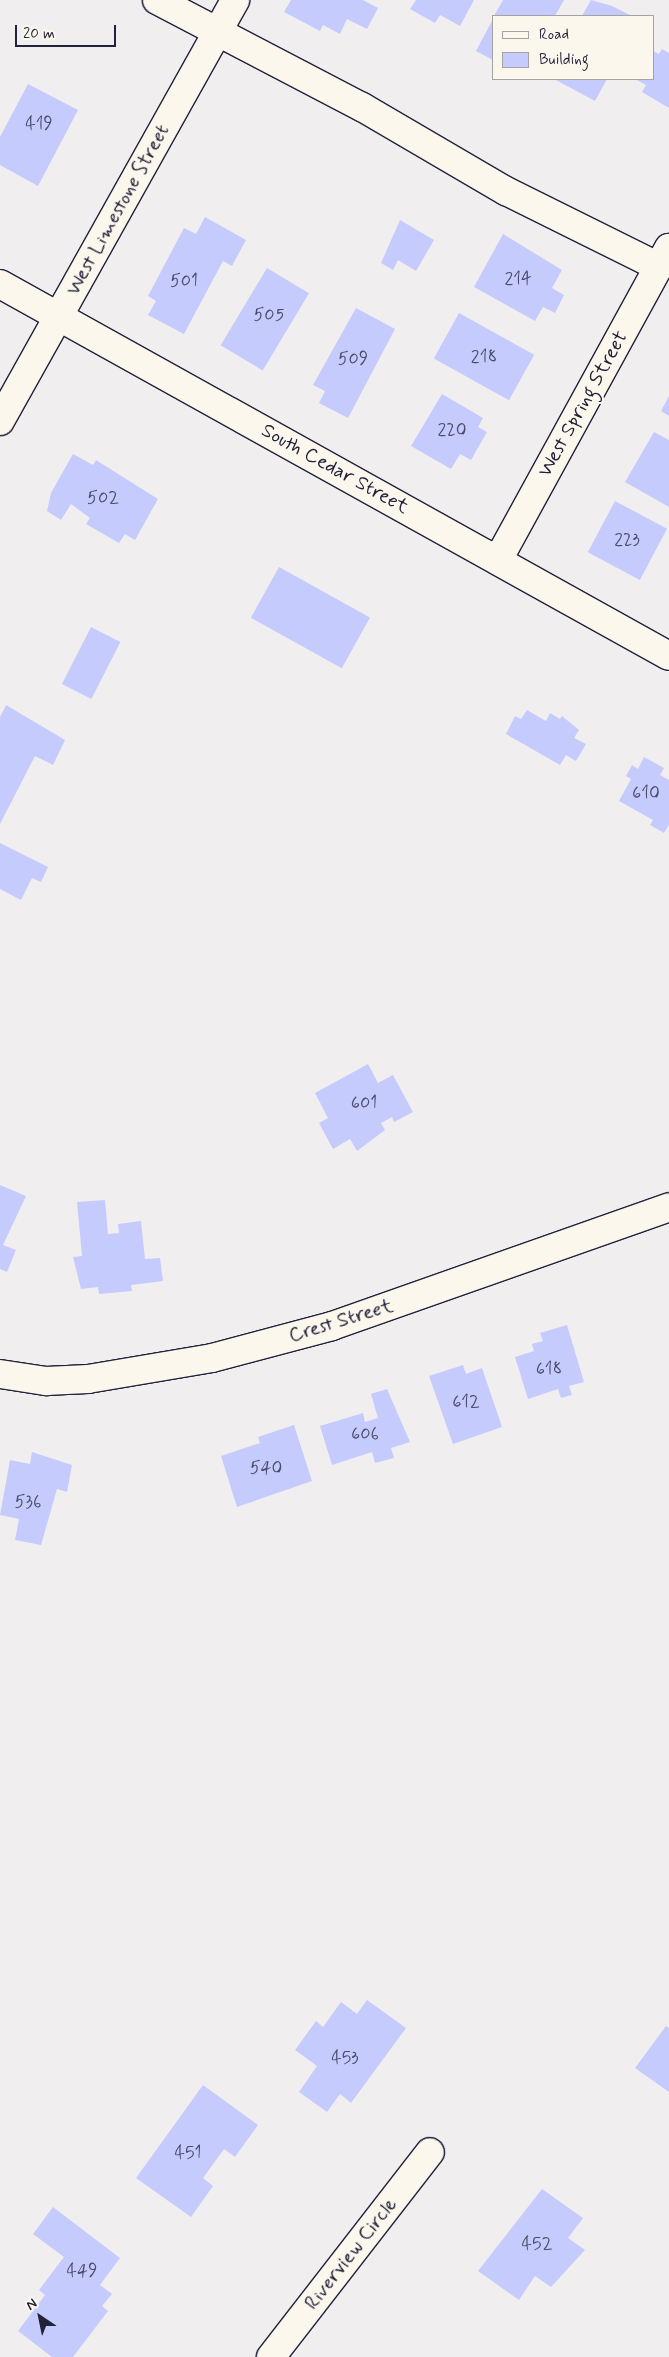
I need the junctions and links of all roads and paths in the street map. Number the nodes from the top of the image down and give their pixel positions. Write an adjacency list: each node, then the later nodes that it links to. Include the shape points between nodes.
1 (157, 0): 3 (street)
2 (235, 0): 3 (street, West Limestone Street)
3 (217, 32): 4 (street, via 362,107 506,191); 6 (street, West Limestone Street)
4 (664, 258): 8 (street, West Spring Street)
5 (0, 284): 6 (street, South Cedar Street)
6 (59, 315): 7 (street, West Limestone Street); 8 (street, South Cedar Street)
7 (0, 421)
8 (498, 560): 9 (street, South Cedar Street)
9 (669, 656)
10 (669, 1207): 11 (street, Crest Street, via 332,1326 212,1358 88,1379 46,1380)
11 (0, 1374)
12 (430, 2152): 13 (street, Riverview Circle)
13 (271, 2357)

